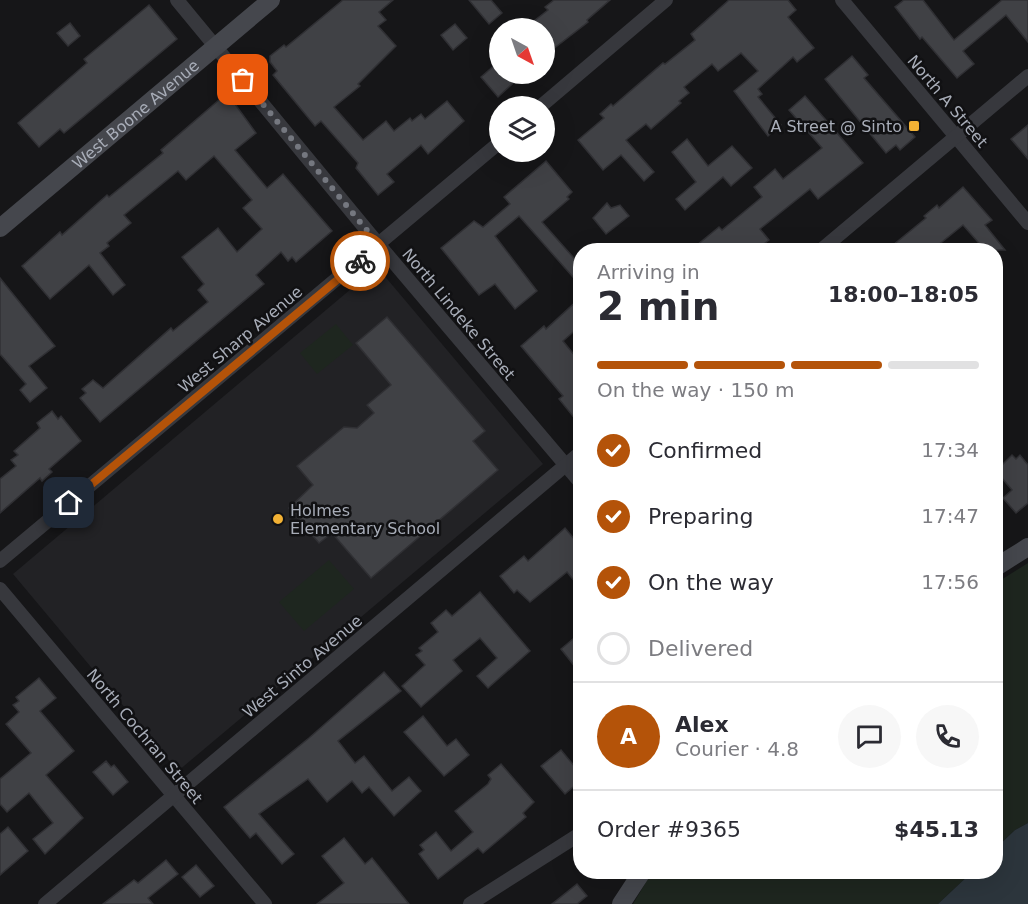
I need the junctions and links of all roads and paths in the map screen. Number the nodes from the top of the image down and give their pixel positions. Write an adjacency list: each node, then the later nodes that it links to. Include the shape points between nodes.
1 (177, 0): 5 (street, North Lindeke Street)
2 (271, 0): 5 (main road, West Boone Avenue)
3 (666, 0): 7 (street)
4 (842, 0): 8 (street, North A Street)
5 (215, 47): 11 (main road, West Boone Avenue); 13 (street, North Lindeke Street)
6 (1028, 76): 8 (street)
7 (553, 96)
8 (957, 136): 10 (street, North A Street); 12 (street)
9 (489, 151): 13 (street, West Sharp Avenue)
10 (1028, 223)
11 (0, 228)
12 (829, 243)
13 (379, 245): 15 (street, North Lindeke Street); 18 (street, West Sharp Avenue)
14 (573, 459): 15 (street, West Sinto Avenue)
15 (566, 465): 16 (street, North Lindeke Street); 21 (street, West Sinto Avenue)
16 (573, 474)
17 (1028, 547): 19 (main road)
18 (0, 561)
19 (1003, 563)
20 (0, 589): 21 (street, North Cochran Street)
21 (174, 795): 24 (street, West Sinto Avenue); 25 (street, North Cochran Street)
22 (573, 838): 26 (street)
23 (637, 879): 27 (main road)
24 (45, 904)
25 (265, 904)
26 (470, 904)
27 (621, 904)

